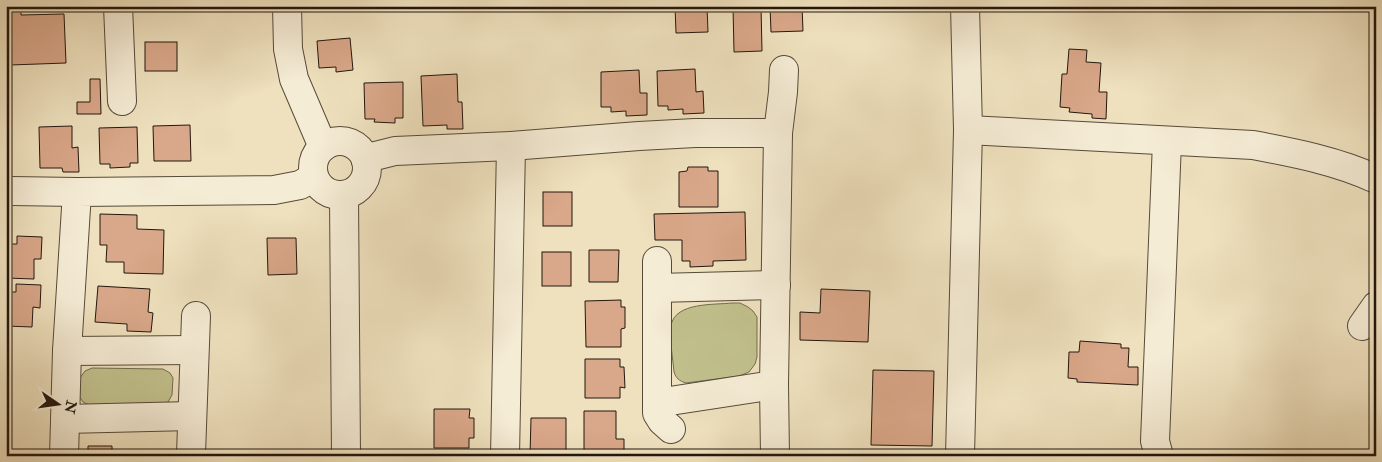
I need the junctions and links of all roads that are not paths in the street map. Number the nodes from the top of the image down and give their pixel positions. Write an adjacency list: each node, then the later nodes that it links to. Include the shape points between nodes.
1 (118, 6): 5 (street)
2 (287, 6): 10 (street, via 288,49 294,79)
3 (965, 6): 6 (street)
4 (784, 70): 7 (street)
5 (122, 101)
6 (968, 130): 8 (street); 33 (street)
7 (778, 134): 9 (street, via 695,133); 18 (street)
8 (1167, 142): 13 (street, via 1253,145 1294,152); 34 (street, via 1155,440)
9 (511, 146): 11 (street, via 395,151); 31 (street)
10 (323, 147): 11 (street, via 332,142 353,144); 12 (street, via 316,155)
11 (366, 161): 16 (street, via 363,183)
12 (314, 177): 15 (street, via 300,185 274,190); 16 (street, via 326,191)
13 (1376, 180)
14 (11, 191): 15 (street)
15 (77, 192): 22 (street)
16 (344, 195): 30 (street)
17 (657, 261): 19 (street)
18 (776, 285): 19 (street); 23 (street)
19 (657, 288): 24 (street)
20 (196, 316): 21 (street)
21 (194, 350): 22 (street); 25 (street)
22 (67, 351): 26 (street)
23 (774, 385): 24 (street); 32 (street)
24 (657, 403): 27 (street, via 657,413)
25 (192, 416): 26 (street); 28 (street)
26 (65, 419): 29 (street)
27 (672, 430)
28 (191, 454)
29 (64, 456)
30 (346, 456)
31 (505, 456)
32 (775, 456)
33 (960, 456)
34 (1159, 456)

